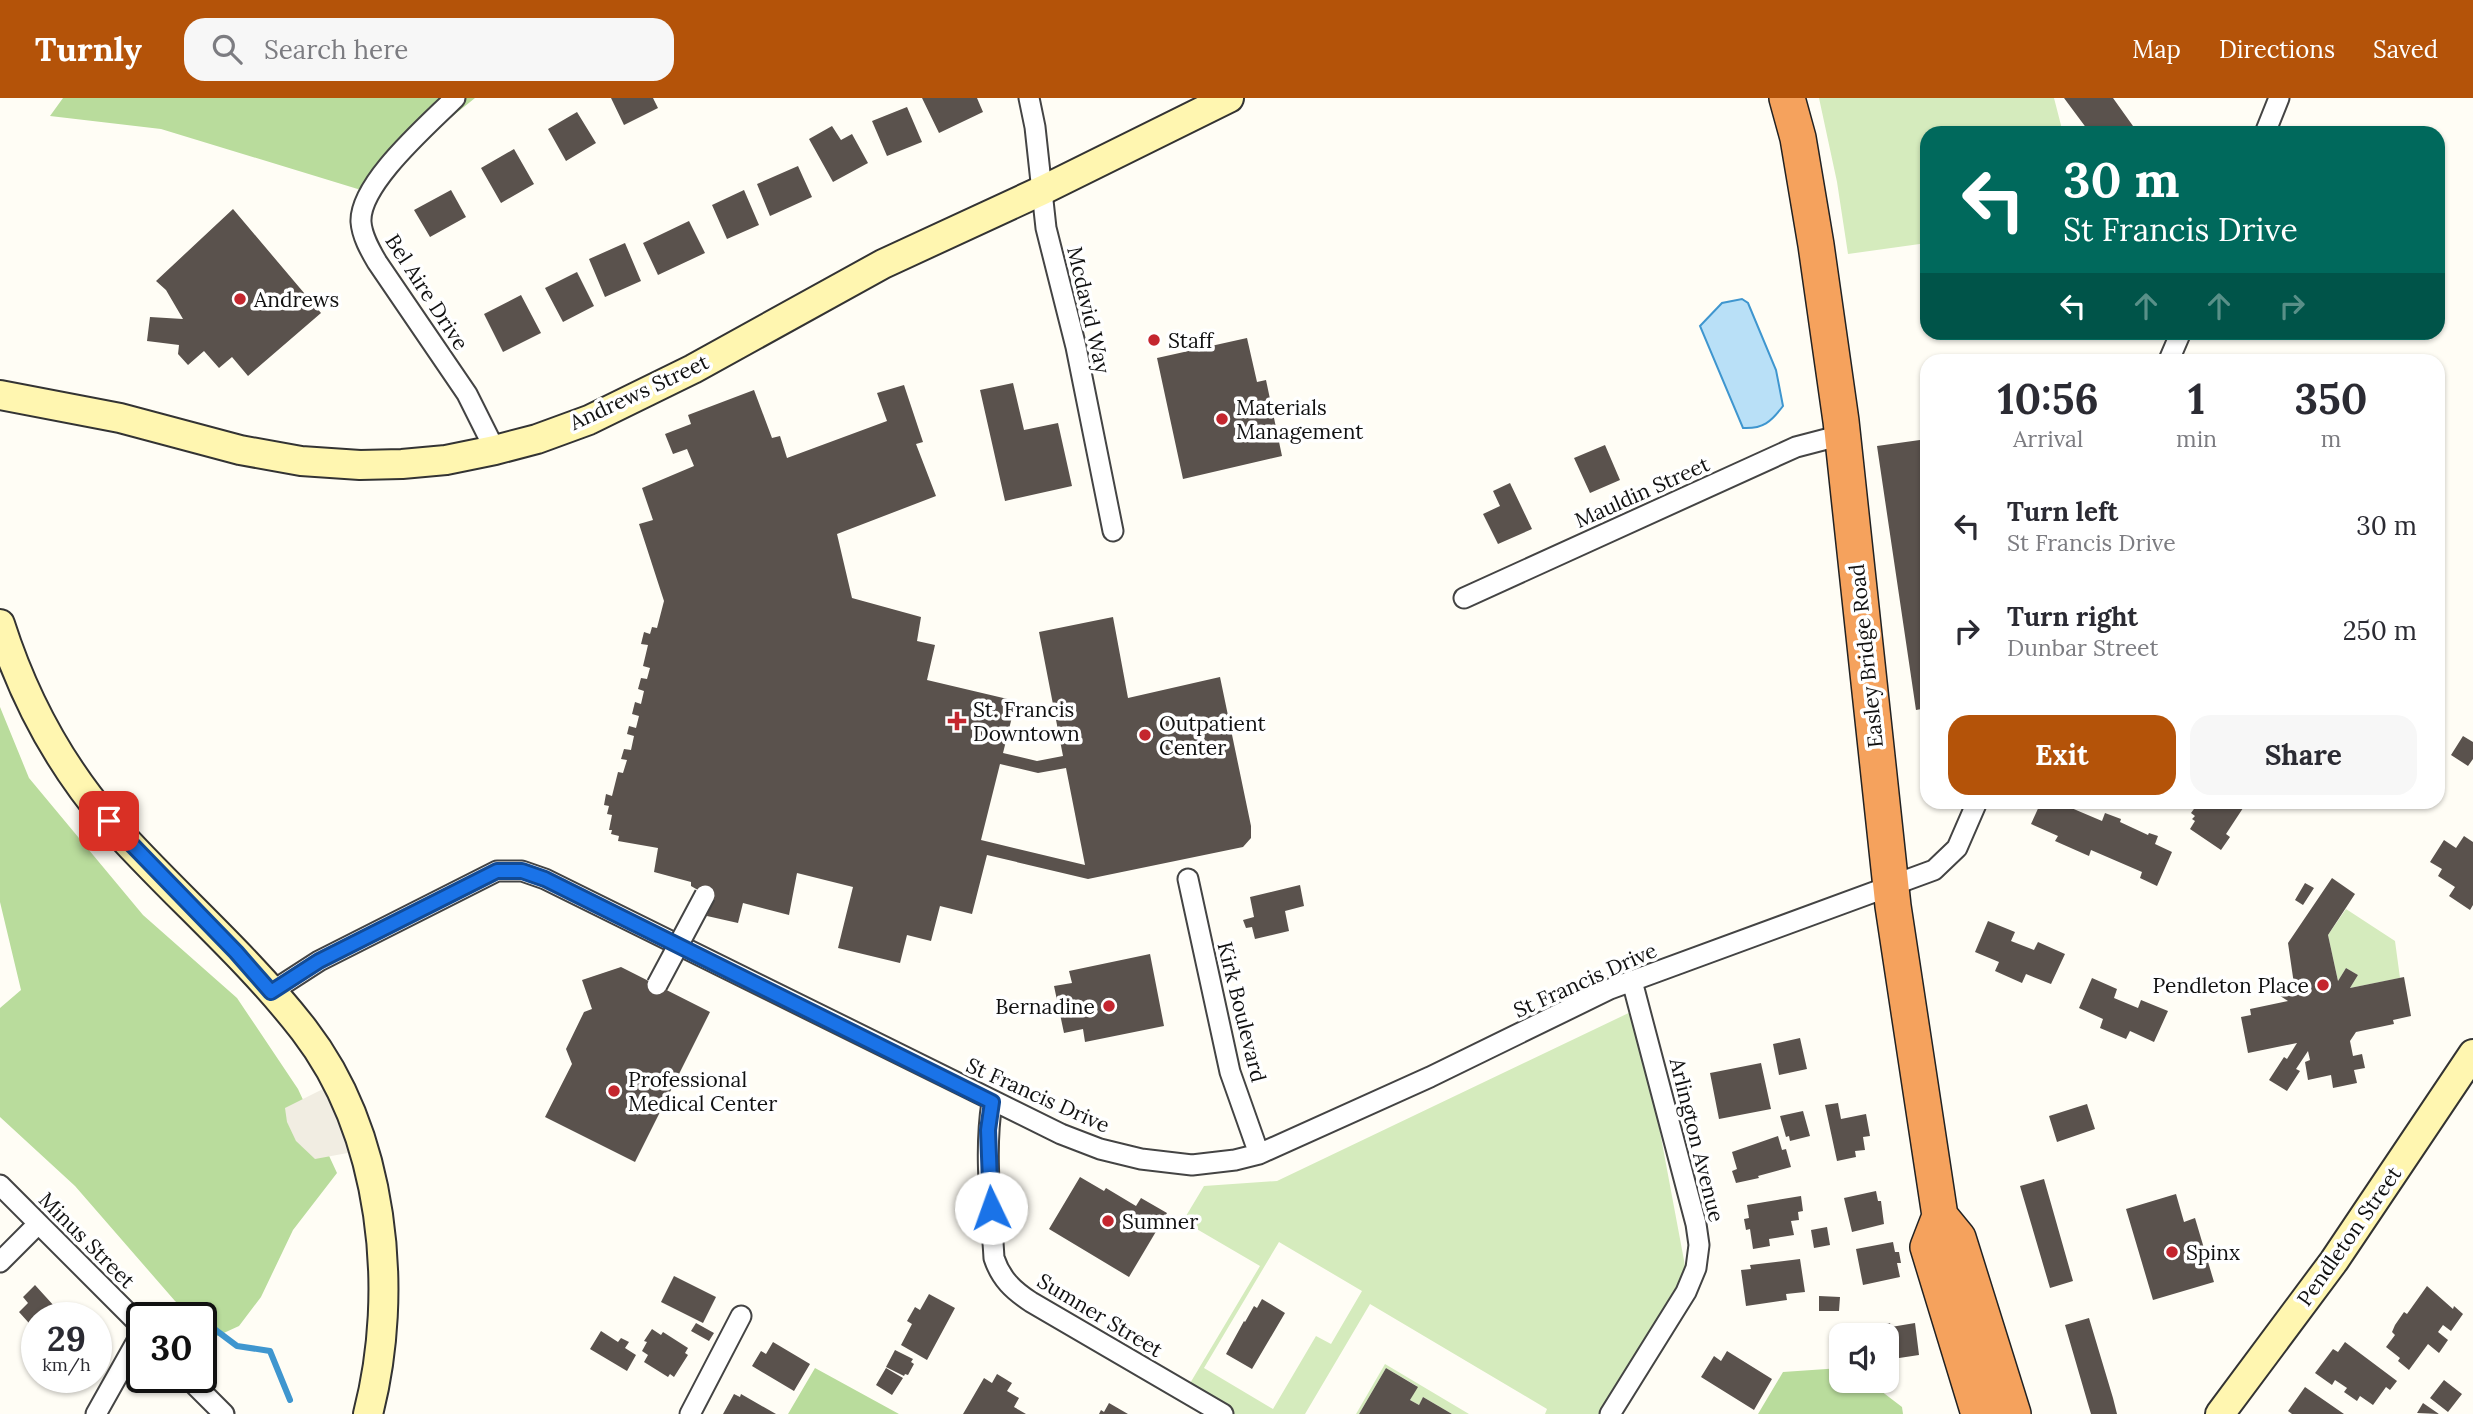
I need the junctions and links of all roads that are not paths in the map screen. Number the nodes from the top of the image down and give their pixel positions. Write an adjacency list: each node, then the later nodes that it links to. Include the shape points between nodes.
1 (454, 98): 10 (street, Bel Aire Drive, via 377,179 365,199 361,224 368,247 467,394)
2 (1029, 98): 7 (street, Mcdavid Way)
3 (1229, 98): 7 (street, Andrews Street)
4 (1787, 98): 9 (highway, Easley Bridge Road, via 1816,246)
5 (2279, 98): 6 (street)
6 (2268, 126)
7 (1043, 190): 10 (street, Andrews Street, via 883,264 694,369 589,420); 11 (street, Mcdavid Way, via 1046,228 1076,347)
8 (0, 395): 10 (street, Andrews Street, via 301,461 402,464)
9 (1842, 435): 12 (street, Mauldin Street, via 1796,447); 16 (highway, Easley Bridge Road)
10 (495, 450)
11 (1113, 531)
12 (1464, 598)
13 (0, 624): 20 (street, via 31,704 73,773 109,821)
14 (1974, 809): 16 (street, St Francis Drive, via 1957,848 1934,870)
15 (1188, 879): 23 (street, Kirk Boulevard, via 1230,1072)
16 (1892, 884): 18 (street, St Francis Drive); 25 (highway, Easley Bridge Road)
17 (705, 895): 19 (street, bridge)
18 (1632, 981): 23 (street, St Francis Drive); 37 (street, Arlington Avenue, via 1699,1245 1686,1292)
19 (657, 985)
20 (271, 992): 22 (street, St Francis Drive, via 319,961 436,900 497,871 522,871); 32 (street, via 314,1045 364,1150 382,1240 384,1304)
21 (2473, 1054): 40 (street, Pendleton Street, via 2334,1261)
22 (992, 1102): 23 (street, St Francis Drive, via 1081,1142 1141,1159 1208,1164); 36 (street, Sumner Street, via 988,1149 994,1258 1011,1288)
23 (1259, 1154)
24 (0, 1185): 26 (street, Minus Street)
25 (1940, 1216): 38 (highway, Easley Bridge Road, via 1928,1247); 39 (highway, Easley Bridge Road, via 1958,1238)
26 (38, 1224): 27 (street); 28 (street, Minus Street)
27 (0, 1262)
28 (126, 1314)
29 (741, 1316): 35 (street)
30 (126, 1359): 33 (street)
31 (203, 1393): 34 (street)
32 (375, 1411)
33 (96, 1414)
34 (224, 1414)
35 (690, 1414)
36 (1223, 1414)
37 (1610, 1414)
38 (1979, 1414)
39 (2013, 1414)
40 (2220, 1414)

